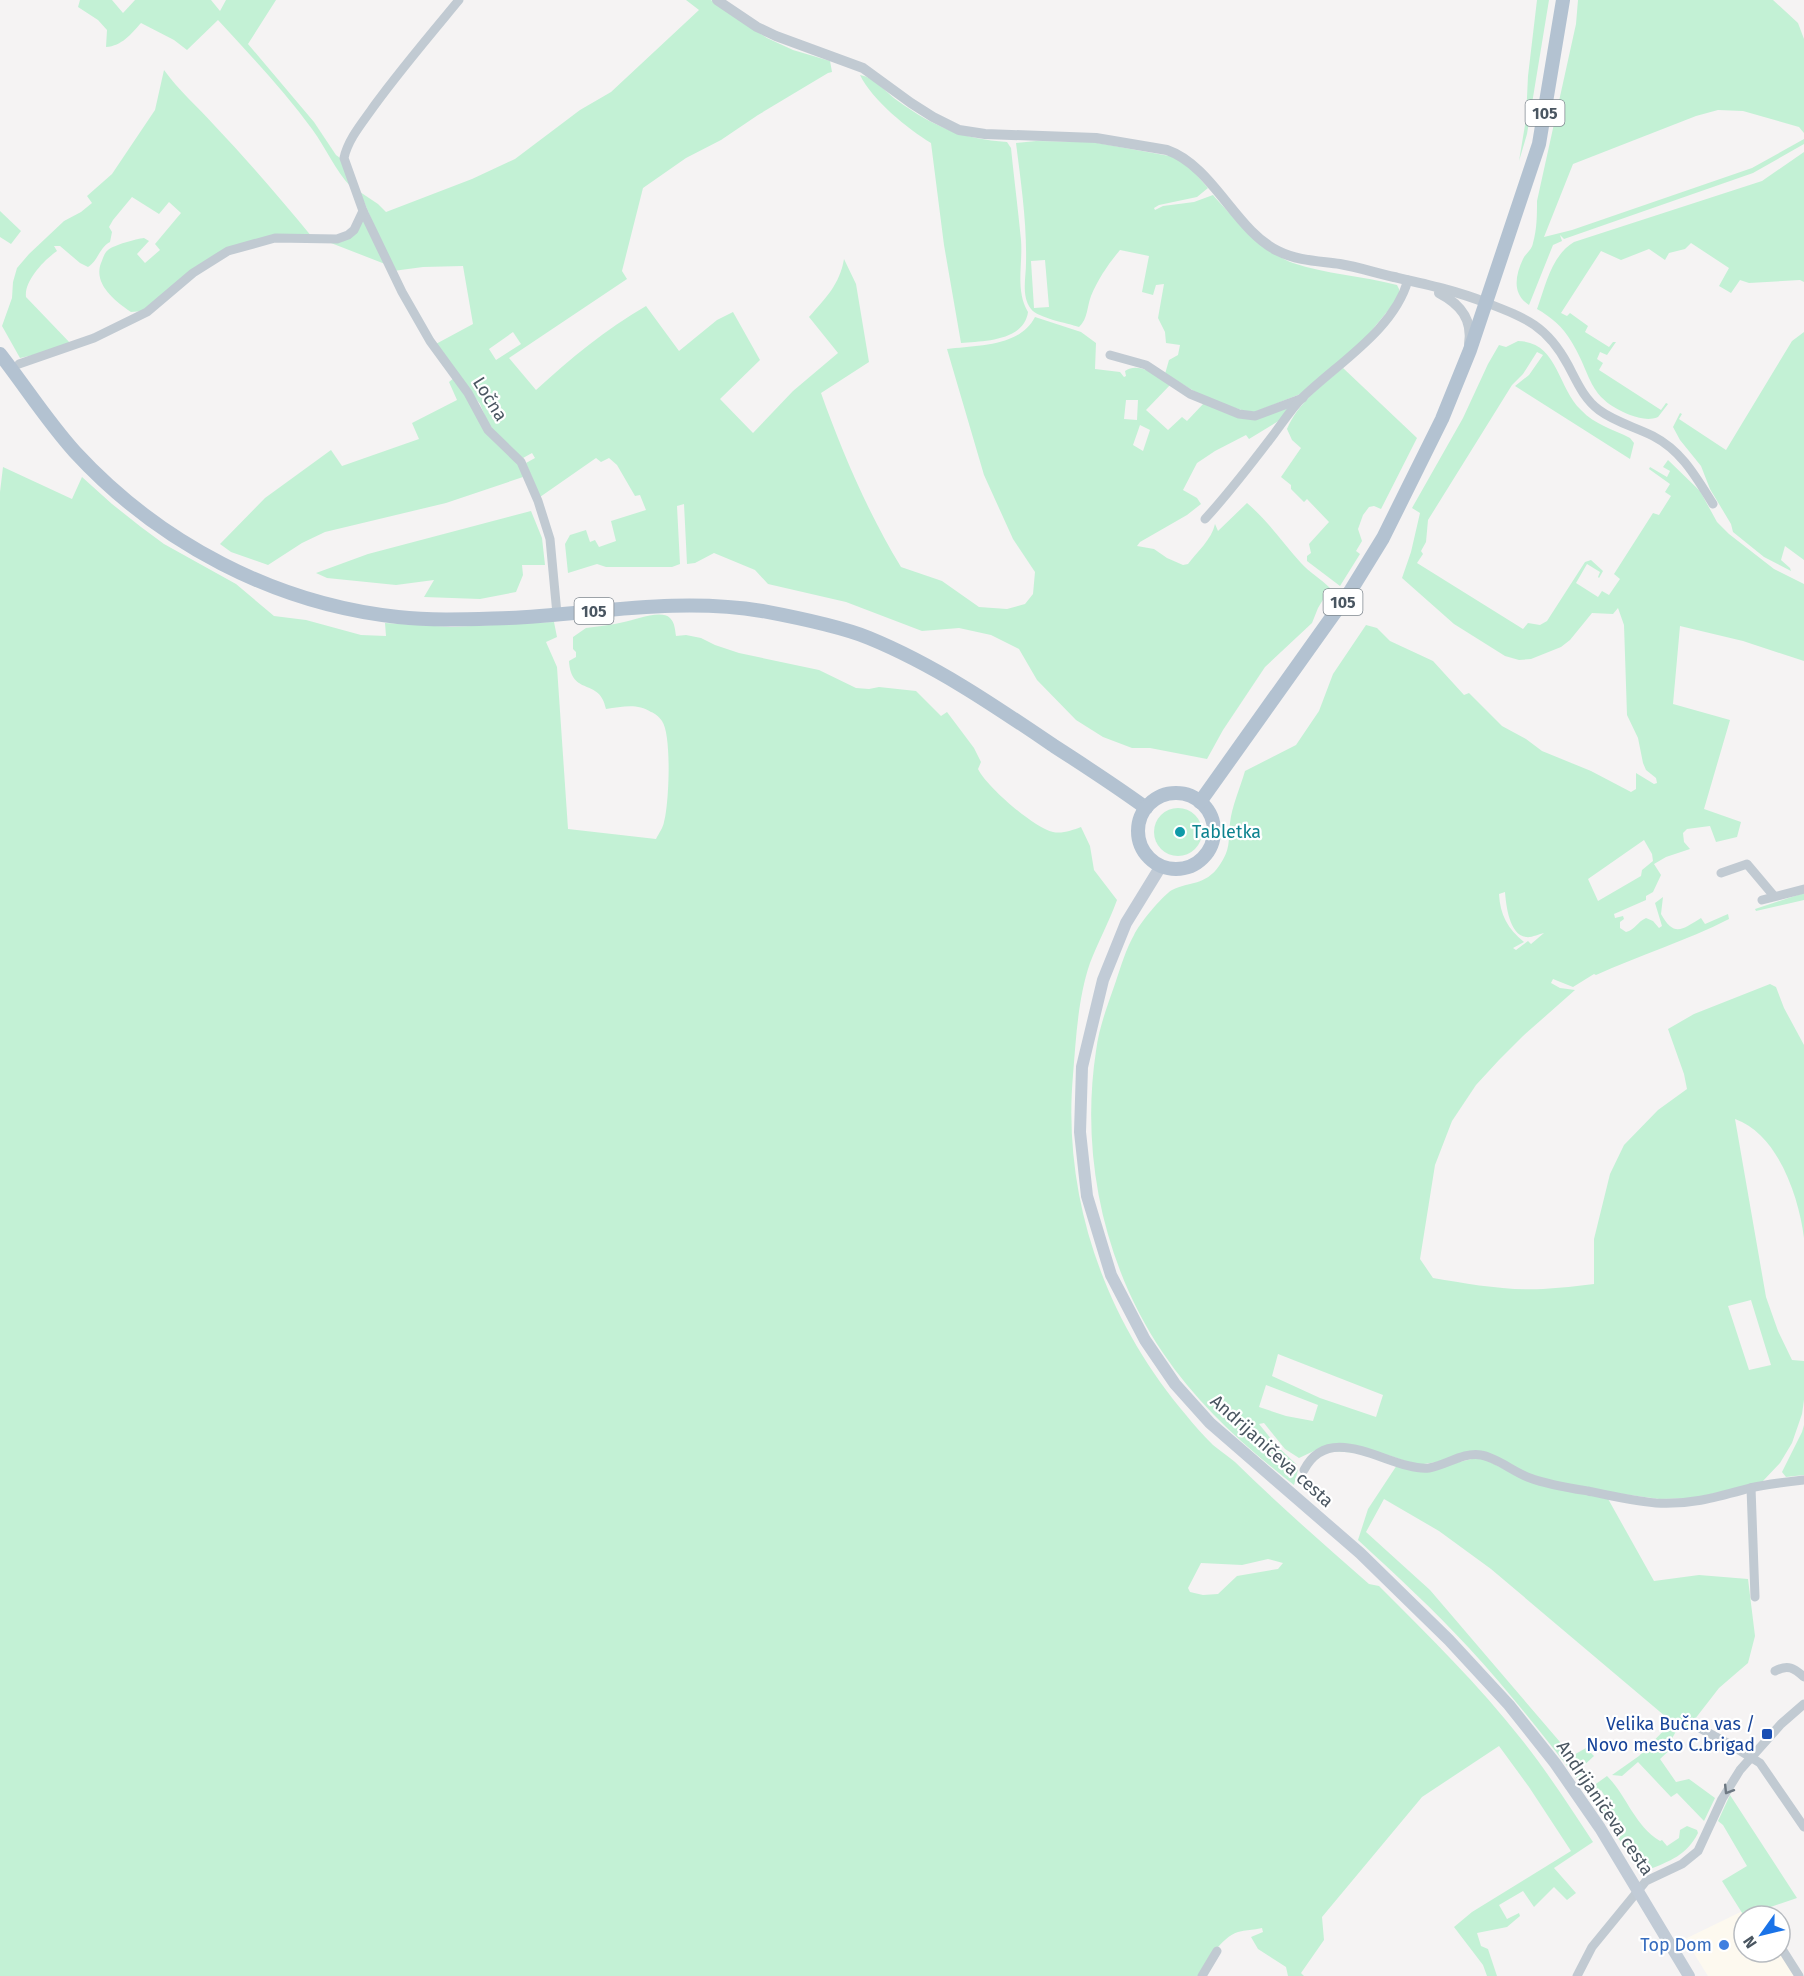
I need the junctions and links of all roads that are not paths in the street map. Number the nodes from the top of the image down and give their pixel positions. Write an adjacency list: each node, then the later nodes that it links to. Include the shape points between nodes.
1 (459, 0): 4 (street, Ločna, via 403,66 346,151 346,166)
2 (717, 0): 5 (street, via 776,36 863,68 911,103 959,130 1096,138 1176,153 1193,164 1275,250 1293,258)
3 (1563, 0): 7 (main road, 105, via 1539,144)
4 (363, 211): 11 (street, via 354,230 337,239 275,238 228,251 193,273 147,312 94,338); 16 (street, Ločna, via 430,341 468,393 488,430 521,462 550,538)
5 (1408, 280): 6 (street); 13 (street, via 1404,296 1386,320)
6 (1426, 285): 7 (street); 12 (street, via 1453,300 1468,320 1469,345)
7 (1486, 303): 12 (main road, 105); 14 (street, via 1528,319 1544,332 1587,400 1679,454)
8 (0, 348): 11 (main road, 105)
9 (0, 354): 11 (main road, 105)
10 (1110, 355): 13 (street, via 1146,365 1190,394 1239,414 1255,416)
11 (14, 365): 16 (main road, 105, via 51,424 104,481 179,540 228,567 313,600 398,617 456,619)
12 (1456, 384): 17 (main road, 105, via 1383,538)
13 (1303, 398): 15 (street)
14 (1713, 504)
15 (1205, 519)
16 (557, 614): 18 (main road, 105, via 638,607 722,607 796,618 867,638 932,668 1003,711)
17 (1200, 802): 18 (main road, via 1190,796 1172,794 1155,799); 19 (main road, via 1213,822 1211,846 1190,866)
18 (1146, 808): 19 (main road, via 1140,818 1139,840 1151,860)
19 (1161, 866): 34 (main road, Andrijaničeva cesta, via 1126,923 1103,980 1082,1067 1080,1132 1087,1196 1111,1275 1145,1340 1175,1384 1210,1423 1360,1553 1509,1705 1555,1763)
20 (1720, 873): 22 (street, via 1747,864)
21 (1804, 889): 22 (street)
22 (1773, 896): 23 (street)
23 (1762, 900)
24 (1305, 1470): 26 (street, via 1318,1452 1338,1447 1429,1468 1468,1454 1481,1454 1531,1479 1654,1503 1713,1500)
25 (1804, 1480): 26 (street)
26 (1751, 1488): 27 (street)
27 (1755, 1597)
28 (1775, 1671): 29 (street, via 1790,1667)
29 (1804, 1677)
30 (1804, 1704): 32 (street)
31 (1696, 1726): 32 (street)
32 (1751, 1756): 33 (street, via 1775,1783); 34 (street, one-way to 34, via 1722,1799 1693,1856)
33 (1804, 1827)
34 (1638, 1889): 37 (street, via 1592,1947); 38 (main road, Andrijaničeva cesta)
35 (1217, 1952): 36 (street)
36 (1202, 1976)
37 (1577, 1976)
38 (1689, 1976)

